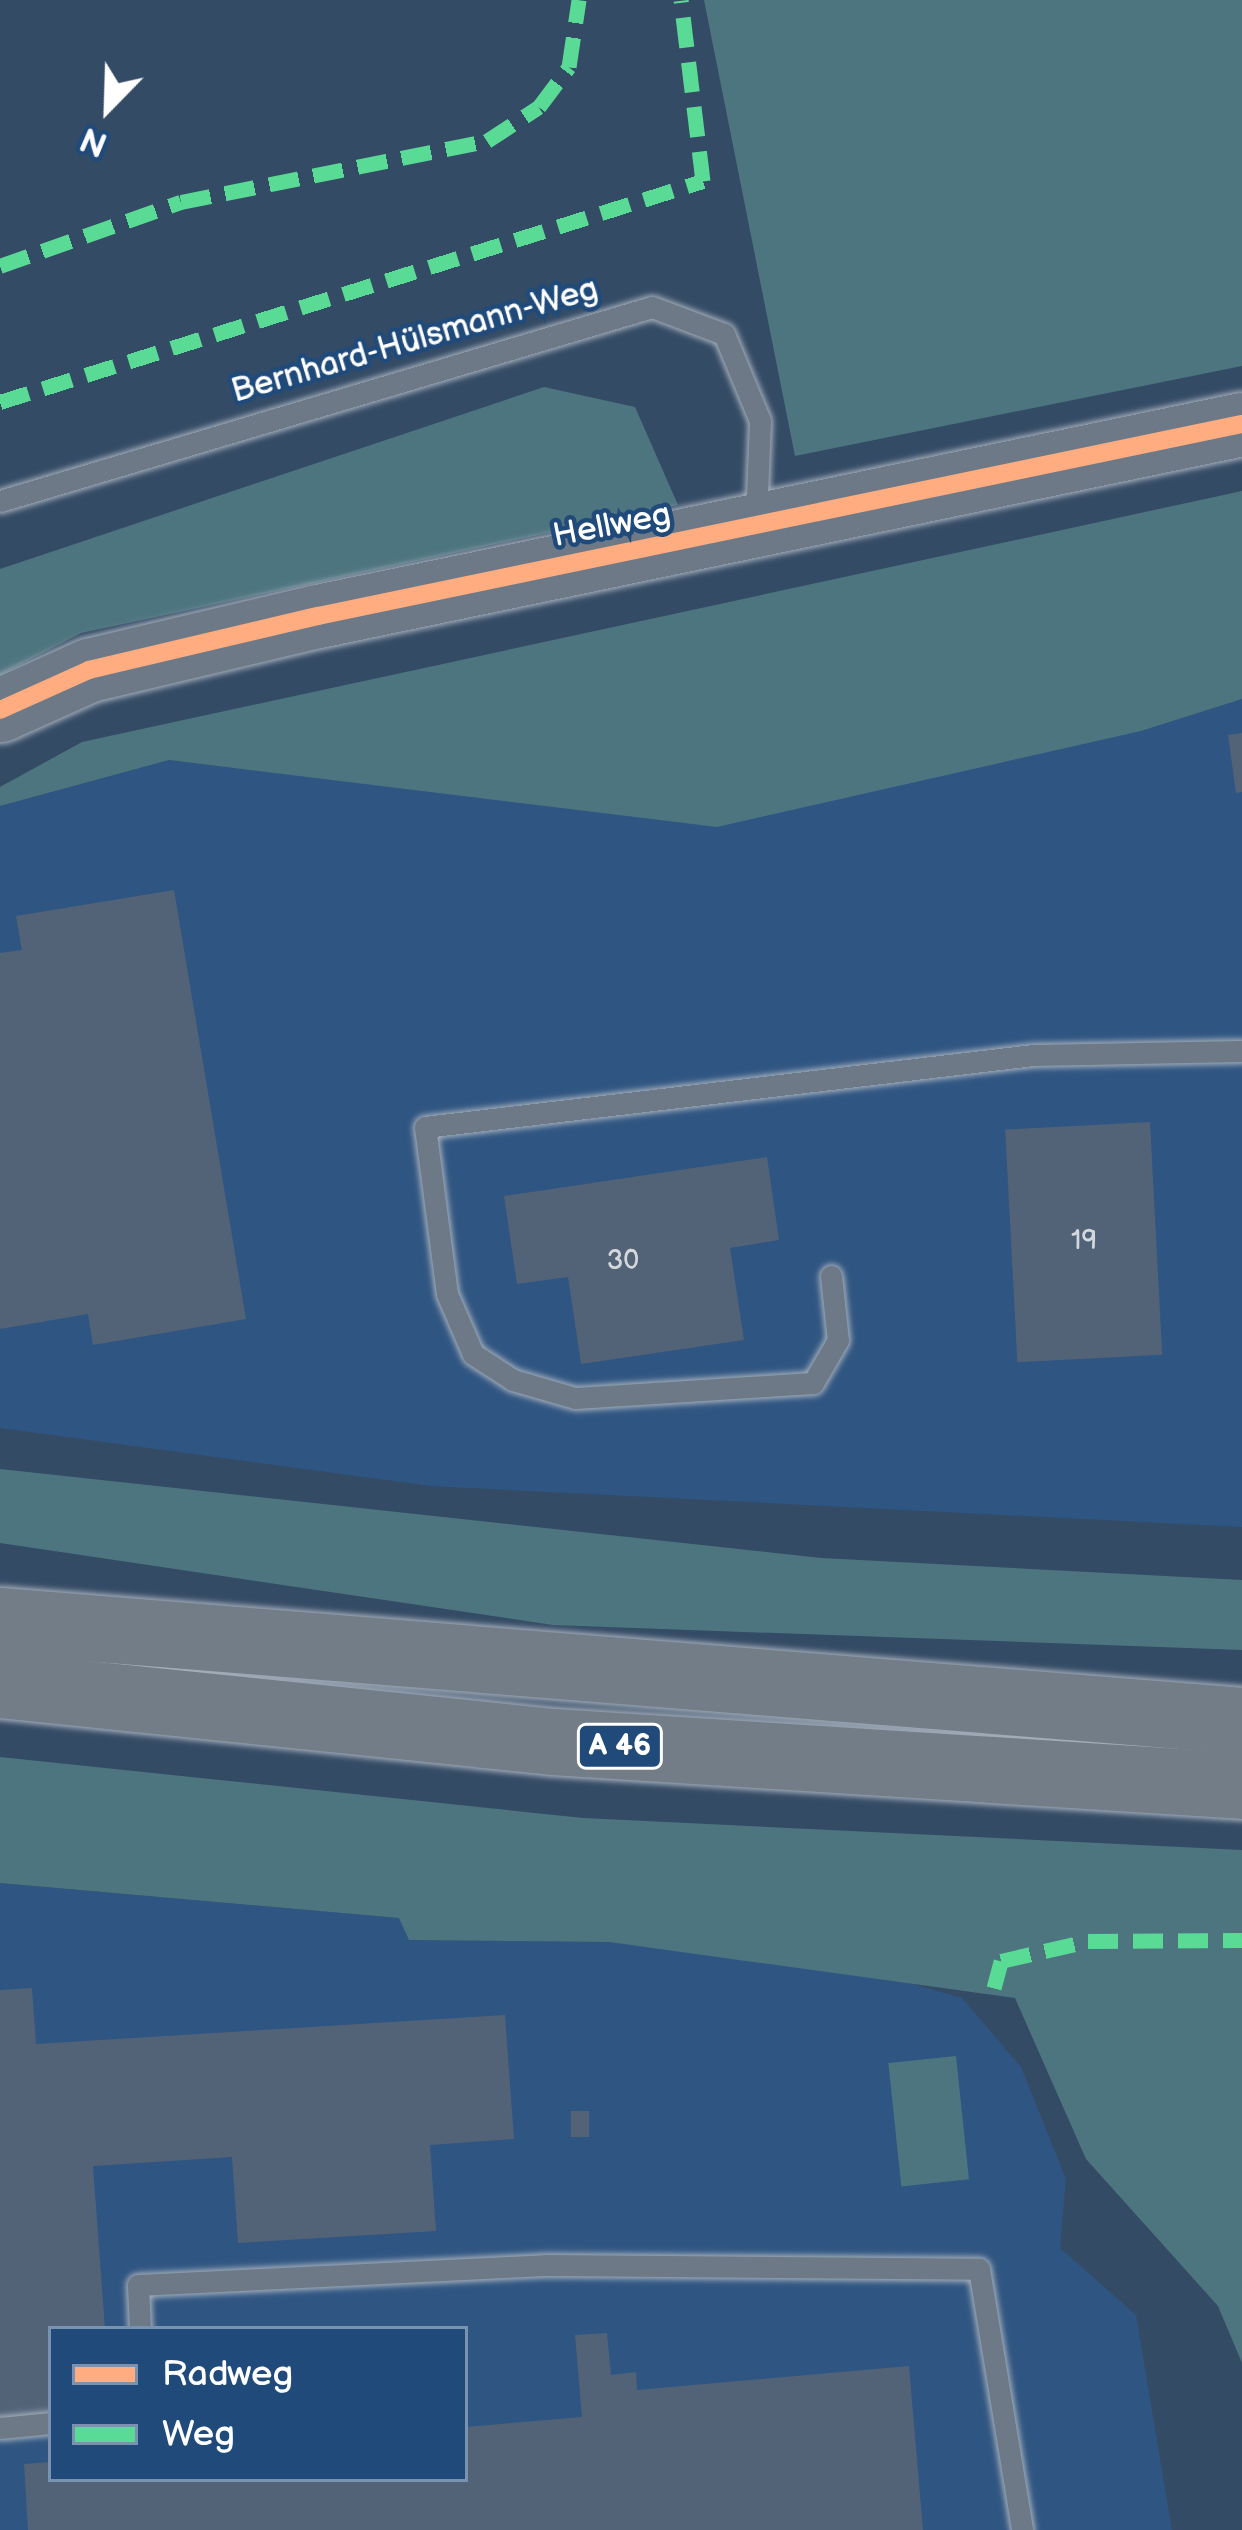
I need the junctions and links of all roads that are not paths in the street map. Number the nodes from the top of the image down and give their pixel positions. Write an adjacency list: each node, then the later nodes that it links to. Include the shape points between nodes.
1 (1242, 424): 3 (street, Hellweg)
2 (0, 501): 3 (lane, Bernhard-Hülsmann-Weg, via 652,308 724,334 760,421)
3 (755, 528): 4 (street, Hellweg, via 89,670)
4 (0, 710)
5 (1242, 1052): 6 (lane, via 1033,1055 425,1127 447,1294 473,1354 513,1380 574,1398 814,1383 838,1340)
6 (831, 1276)
7 (0, 1621): 9 (highway, A 46)
8 (0, 1685): 10 (highway, A 46, via 554,1742)
9 (1242, 1721)
10 (1242, 1786)
11 (140, 2326): 14 (lane, via 138,2284 545,2265 979,2269)
12 (48, 2423): 13 (lane)
13 (0, 2428)
14 (1022, 2530)

